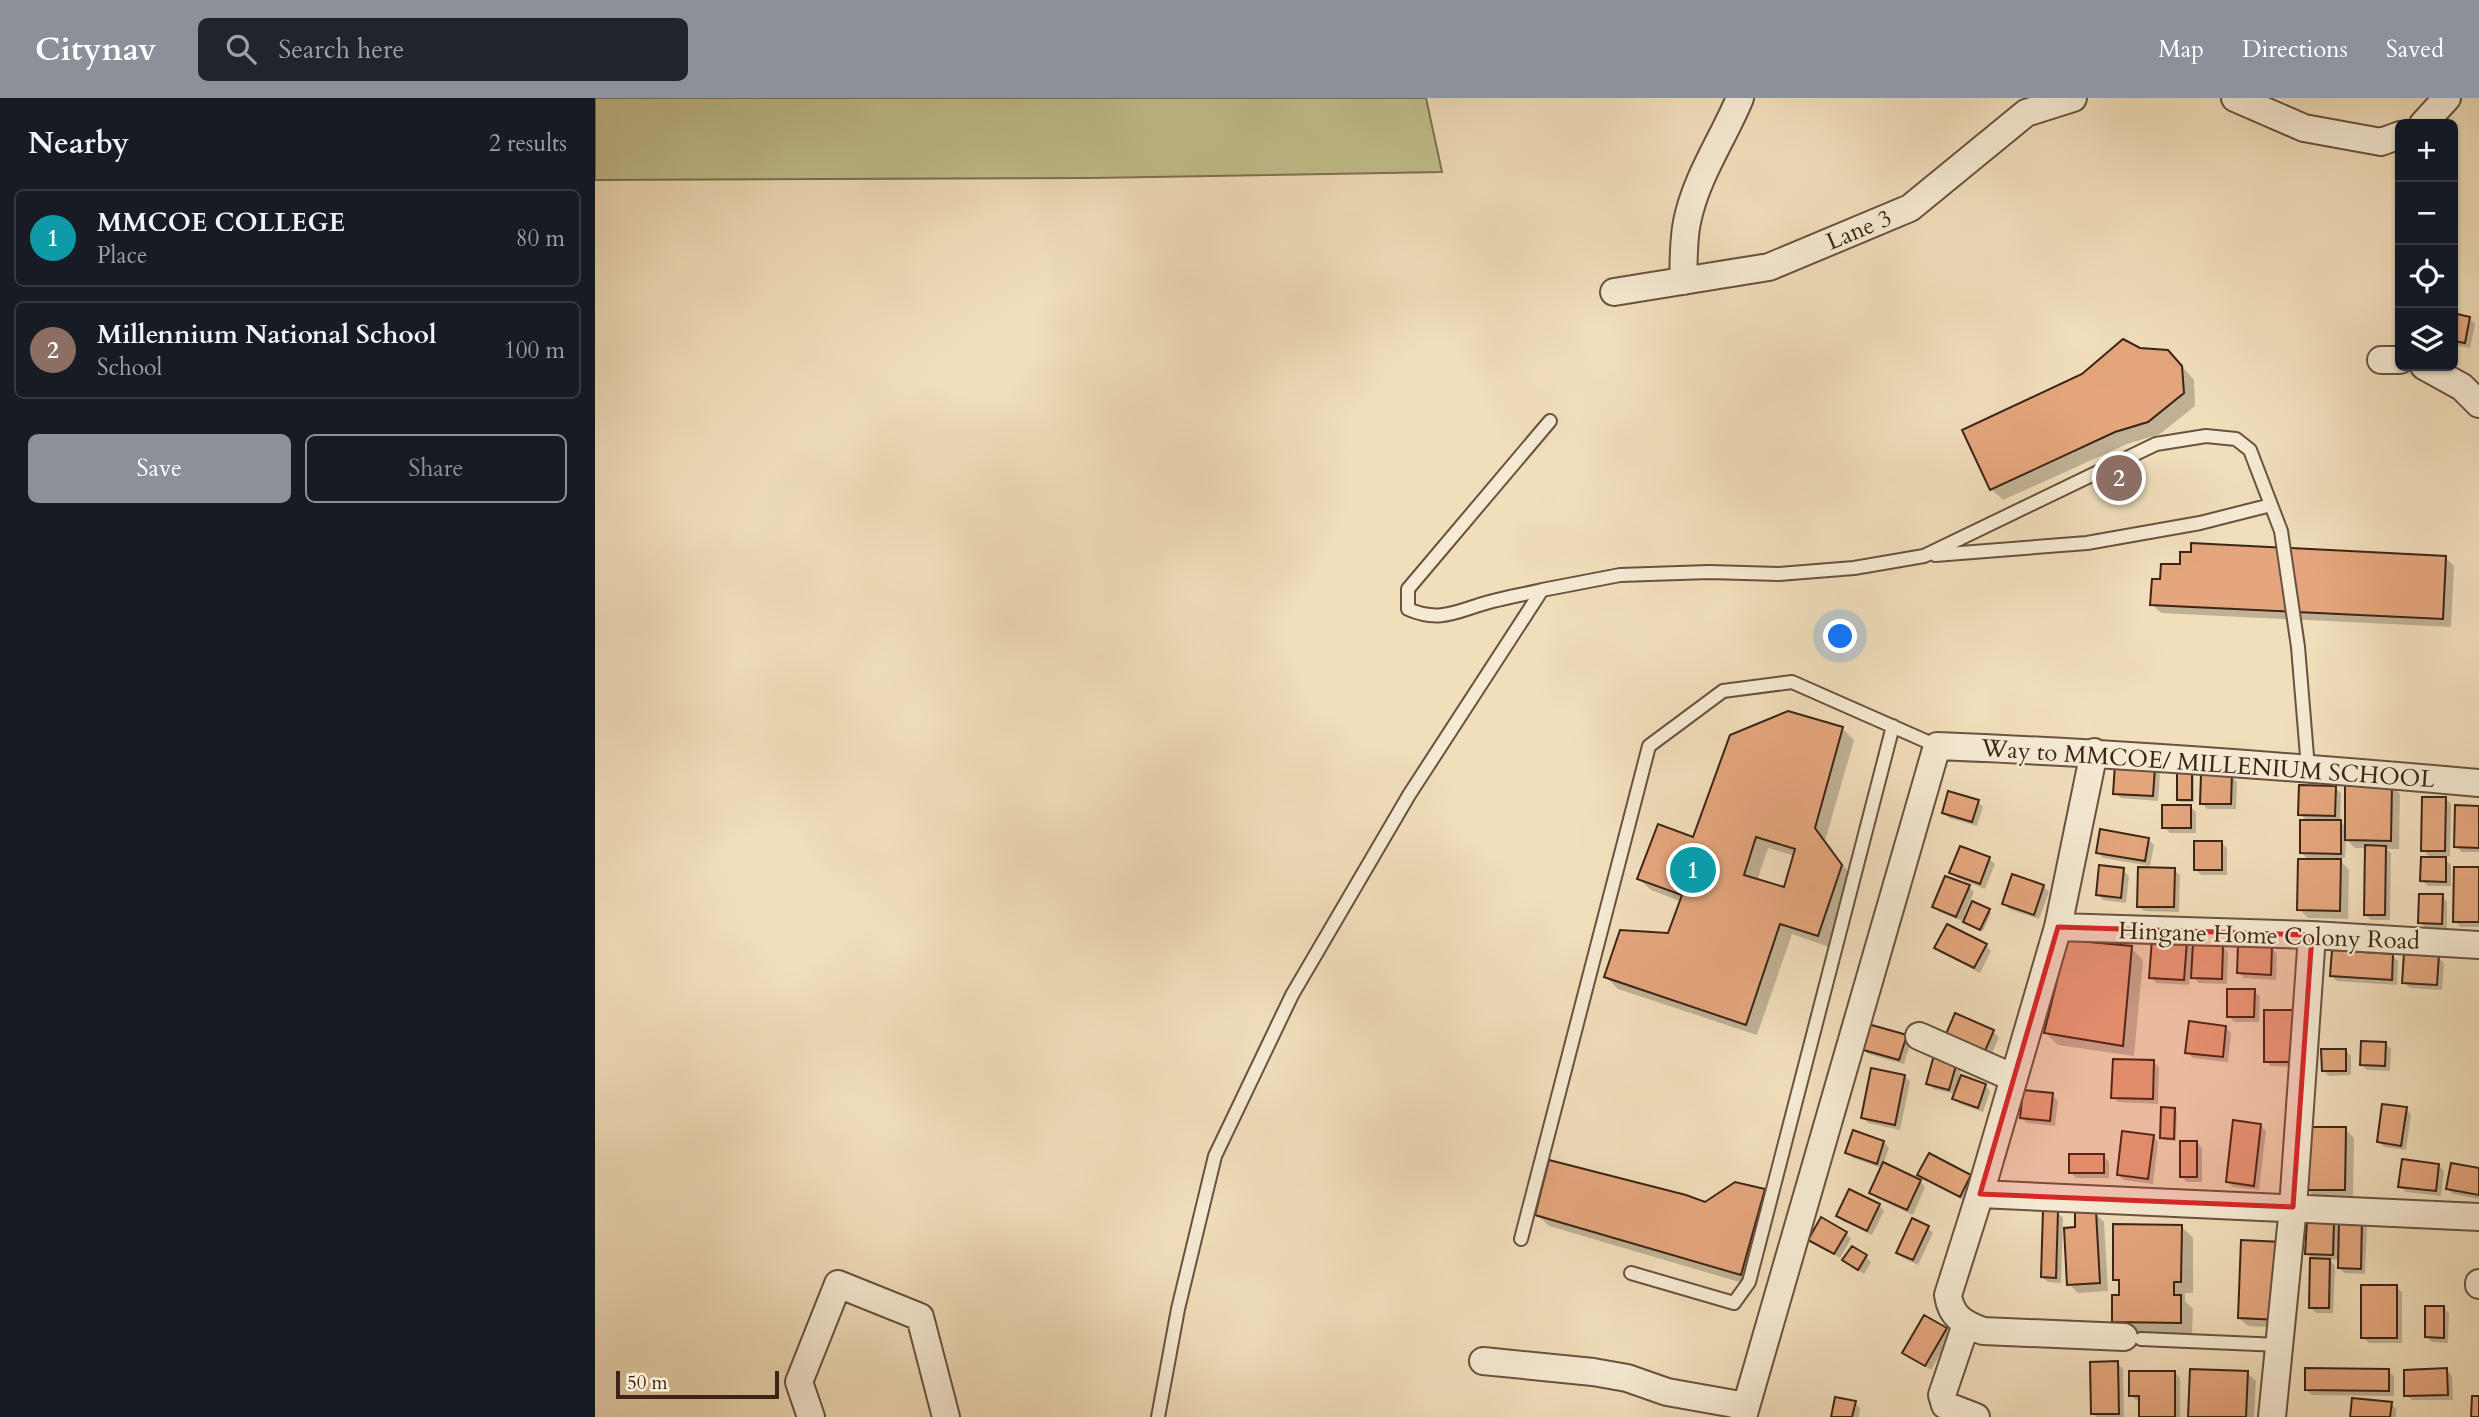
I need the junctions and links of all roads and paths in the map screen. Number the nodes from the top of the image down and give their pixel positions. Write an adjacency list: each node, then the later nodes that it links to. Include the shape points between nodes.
1 (1740, 98): 7 (street, via 1715,146 1686,222)
2 (2073, 98): 7 (street, Lane 3, via 2026,113 1910,208 1769,267)
3 (2235, 98): 6 (street, via 2304,128 2381,142)
4 (2448, 98): 5 (street)
5 (2428, 119)
6 (2395, 137)
7 (1683, 281): 8 (street, Lane 3)
8 (1614, 292)
9 (2433, 371): 10 (street, via 2462,387)
10 (2479, 404)
11 (1550, 421): 14 (lane, via 1408,589 1408,609 1425,616 1454,614)
12 (2271, 505): 13 (lane, via 2087,543); 13 (lane, via 2250,450 2236,439 2206,436 2156,444); 18 (lane, via 2281,531 2298,647)
13 (1924, 556): 14 (lane, via 1779,574 1620,575)
14 (1542, 590): 38 (lane, via 1409,795 1292,995 1215,1156 1178,1309)
15 (1893, 726): 16 (lane); 28 (lane, via 1792,682 1723,691 1649,746); 29 (lane, via 1749,1282 1734,1303)
16 (1937, 746): 17 (street, Way to MMCOE/ MILLENIUM SCHOOL); 34 (street)
17 (2094, 752): 18 (street, Way to MMCOE/ MILLENIUM SCHOOL); 20 (street)
18 (2308, 768): 19 (street, Way to MMCOE/ MILLENIUM SCHOOL)
19 (2479, 783)
20 (2059, 927): 21 (street, Hingane Home Colony Road); 24 (street)
21 (2312, 936): 22 (street, Hingane Home Colony Road); 26 (street)
22 (2479, 945)
23 (1919, 1036): 24 (street)
24 (2014, 1078): 25 (street)
25 (1980, 1194): 26 (street); 30 (street, via 1948,1295 1949,1306)
26 (2293, 1207): 27 (street); 32 (street)
27 (2479, 1217)
28 (1521, 1239)
29 (1631, 1273)
30 (1966, 1324): 31 (street, via 1983,1331); 35 (street, via 1942,1395)
31 (2133, 1338): 32 (lane)
32 (2280, 1345): 40 (street)
33 (1483, 1361): 34 (street, via 1627,1378)
34 (1744, 1411)
35 (1942, 1411): 39 (street)
36 (811, 1417): 37 (street, via 799,1382 838,1284 920,1317)
37 (946, 1417)
38 (1158, 1417)
39 (1976, 1417)
40 (2272, 1417)

